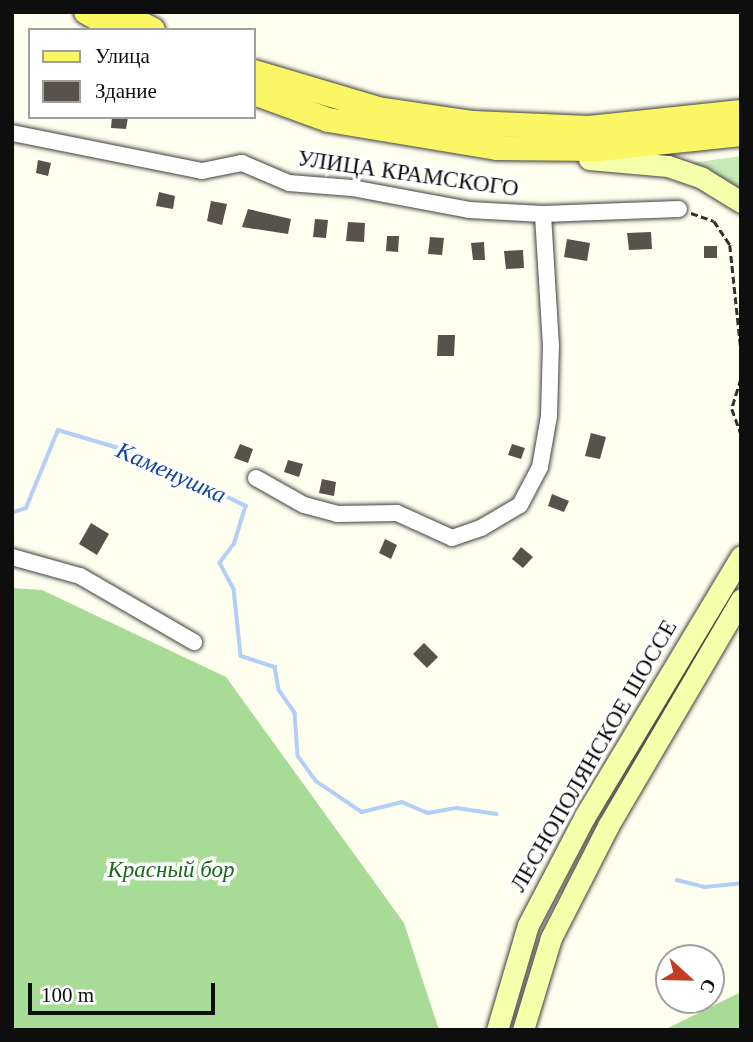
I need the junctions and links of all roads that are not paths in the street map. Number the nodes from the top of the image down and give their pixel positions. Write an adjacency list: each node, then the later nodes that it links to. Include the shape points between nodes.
1 (86, 12): 3 (main road)
2 (118, 12): 4 (main road)
3 (114, 28)
4 (149, 28)
5 (256, 73): 7 (main road, via 379,109 473,123 589,128)
6 (256, 94): 10 (main road, via 328,120)
7 (741, 112)
8 (12, 133): 13 (street, УЛИЦА КРАМСКОГО, via 145,163 202,171 242,163 289,183 352,188 469,210)
9 (741, 134): 10 (main road, via 598,149)
10 (497, 148): 11 (main road, via 558,159 634,160 668,166 702,178)
11 (741, 202)
12 (679, 209): 13 (street, УЛИЦА КРАМСКОГО)
13 (543, 214): 14 (street, via 551,346 549,416 540,467 520,505 481,528 452,537 397,513 337,514 304,505)
14 (256, 478)
15 (741, 556): 19 (main road, ЛЕСНОПОЛЯНСКОЕ ШОССЕ, via 585,816 528,925)
16 (12, 557): 18 (street, via 80,576)
17 (741, 599): 20 (main road, ЛЕСНОПОЛЯНСКОЕ ШОССЕ, via 608,826 557,926)
18 (194, 642)
19 (497, 1030)
20 (523, 1030)

